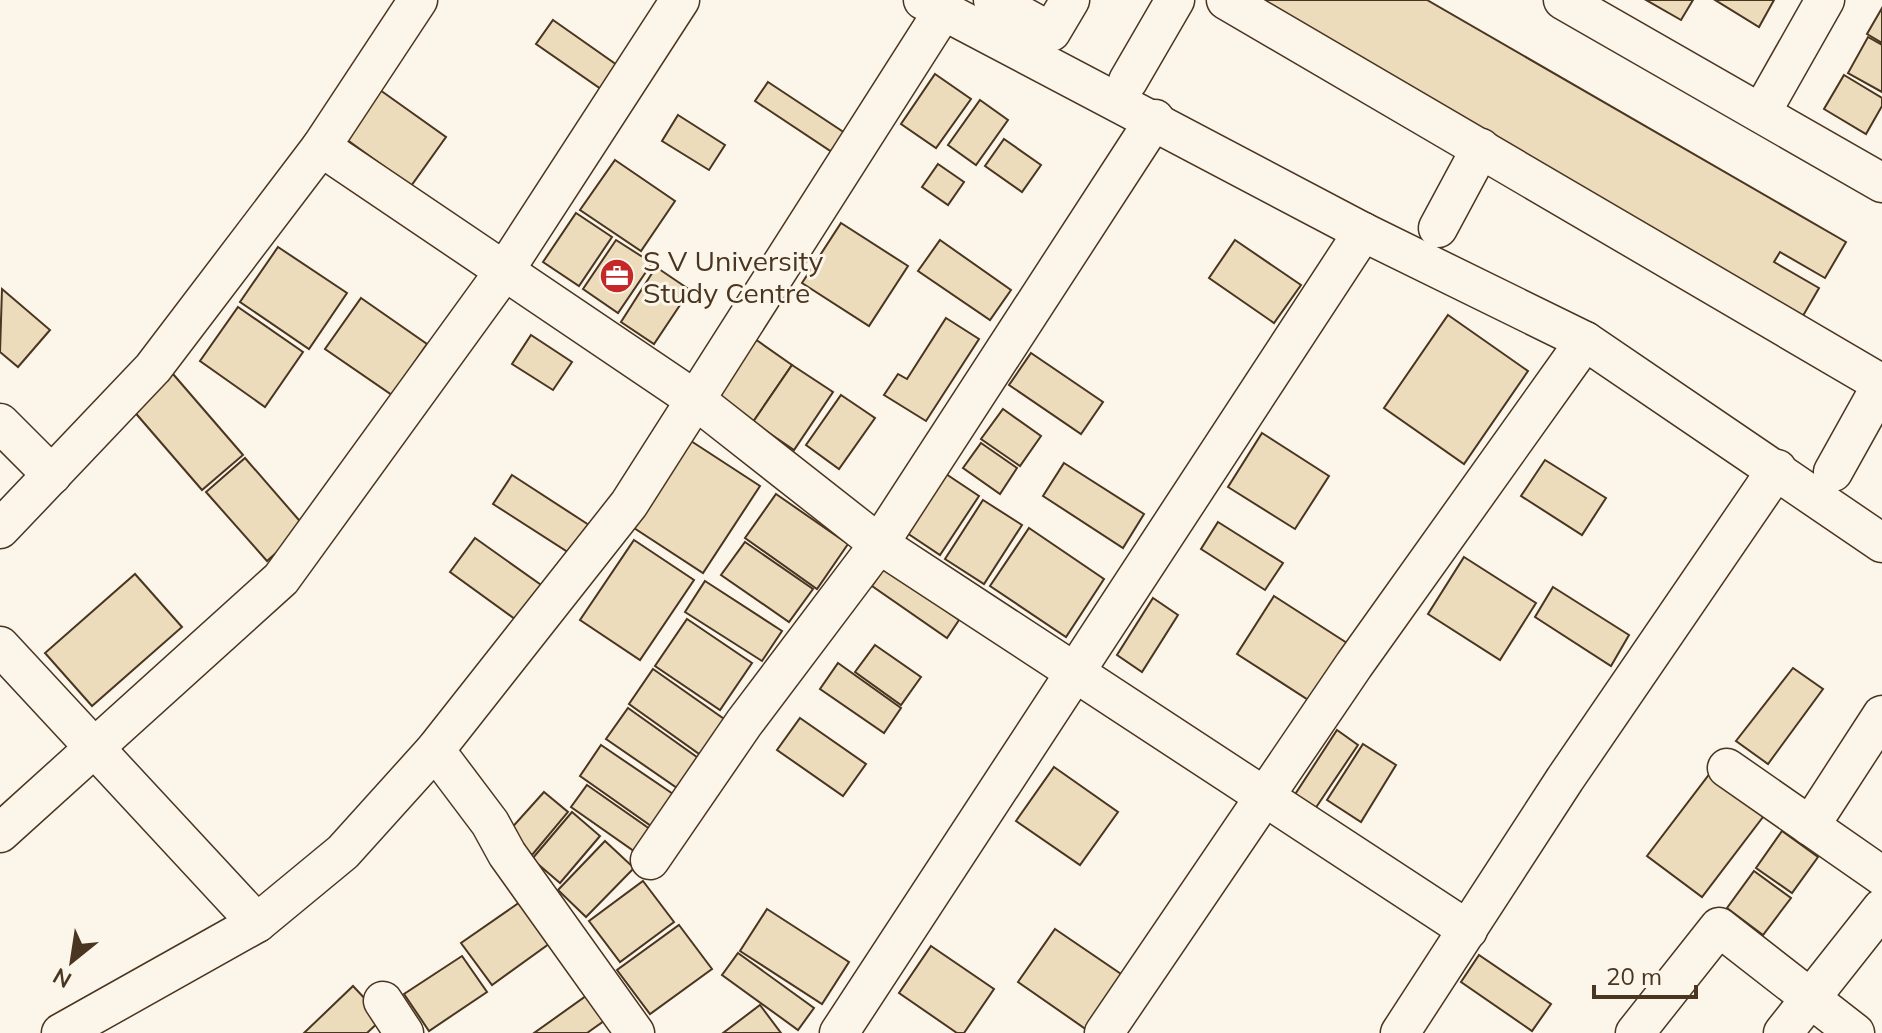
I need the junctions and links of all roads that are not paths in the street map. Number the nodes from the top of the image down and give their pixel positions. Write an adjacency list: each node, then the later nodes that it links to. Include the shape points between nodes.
1 (418, 0): 13 (street)
2 (680, 0): 18 (street)
3 (993, 0): 4 (street, via 1051,32)
4 (1070, 0)
5 (1175, 0): 10 (street)
6 (1226, 0): 14 (street)
7 (1825, 0): 11 (street)
8 (1570, 2): 11 (street)
9 (934, 4): 12 (street); 21 (street)
10 (1128, 81)
11 (1761, 113): 15 (street)
12 (1155, 119): 17 (street); 28 (street)
13 (321, 147): 18 (street); 25 (street, via 153,368)
14 (1481, 148): 16 (street); 20 (street)
15 (1882, 183)
16 (1438, 228)
17 (1363, 232): 19 (street); 30 (street)
18 (503, 273): 21 (street); 32 (street, via 281,579)
19 (1585, 341): 23 (street); 35 (street)
20 (1882, 384): 24 (street)
21 (697, 401): 28 (street); 33 (street, via 629,504)
22 (0, 423): 25 (street)
23 (1777, 469): 27 (street); 42 (street)
24 (1833, 472)
25 (52, 475): 26 (street)
26 (0, 529)
27 (1882, 543)
28 (879, 544): 30 (street); 38 (street, via 744,723)
29 (0, 646): 32 (street)
30 (1078, 671): 35 (street); 48 (street)
31 (1882, 715): 36 (street)
32 (93, 748): 37 (street); 41 (street)
33 (435, 750): 41 (street, via 343,852); 47 (street)
34 (1727, 768): 36 (street)
35 (1266, 797): 42 (street); 49 (street)
36 (1810, 826): 39 (street)
37 (0, 833)
38 (650, 860)
39 (1882, 876)
40 (1882, 908): 43 (street)
41 (257, 923): 45 (street)
42 (1468, 930): 50 (street)
43 (1809, 998): 51 (street, via 1719,927); 52 (street); 53 (street)
44 (383, 1001): 46 (street)
45 (61, 1033)
46 (404, 1033)
47 (635, 1033)
48 (839, 1033)
49 (1104, 1033)
50 (1400, 1033)
51 (1635, 1033)
52 (1783, 1033)
53 (1855, 1033)

